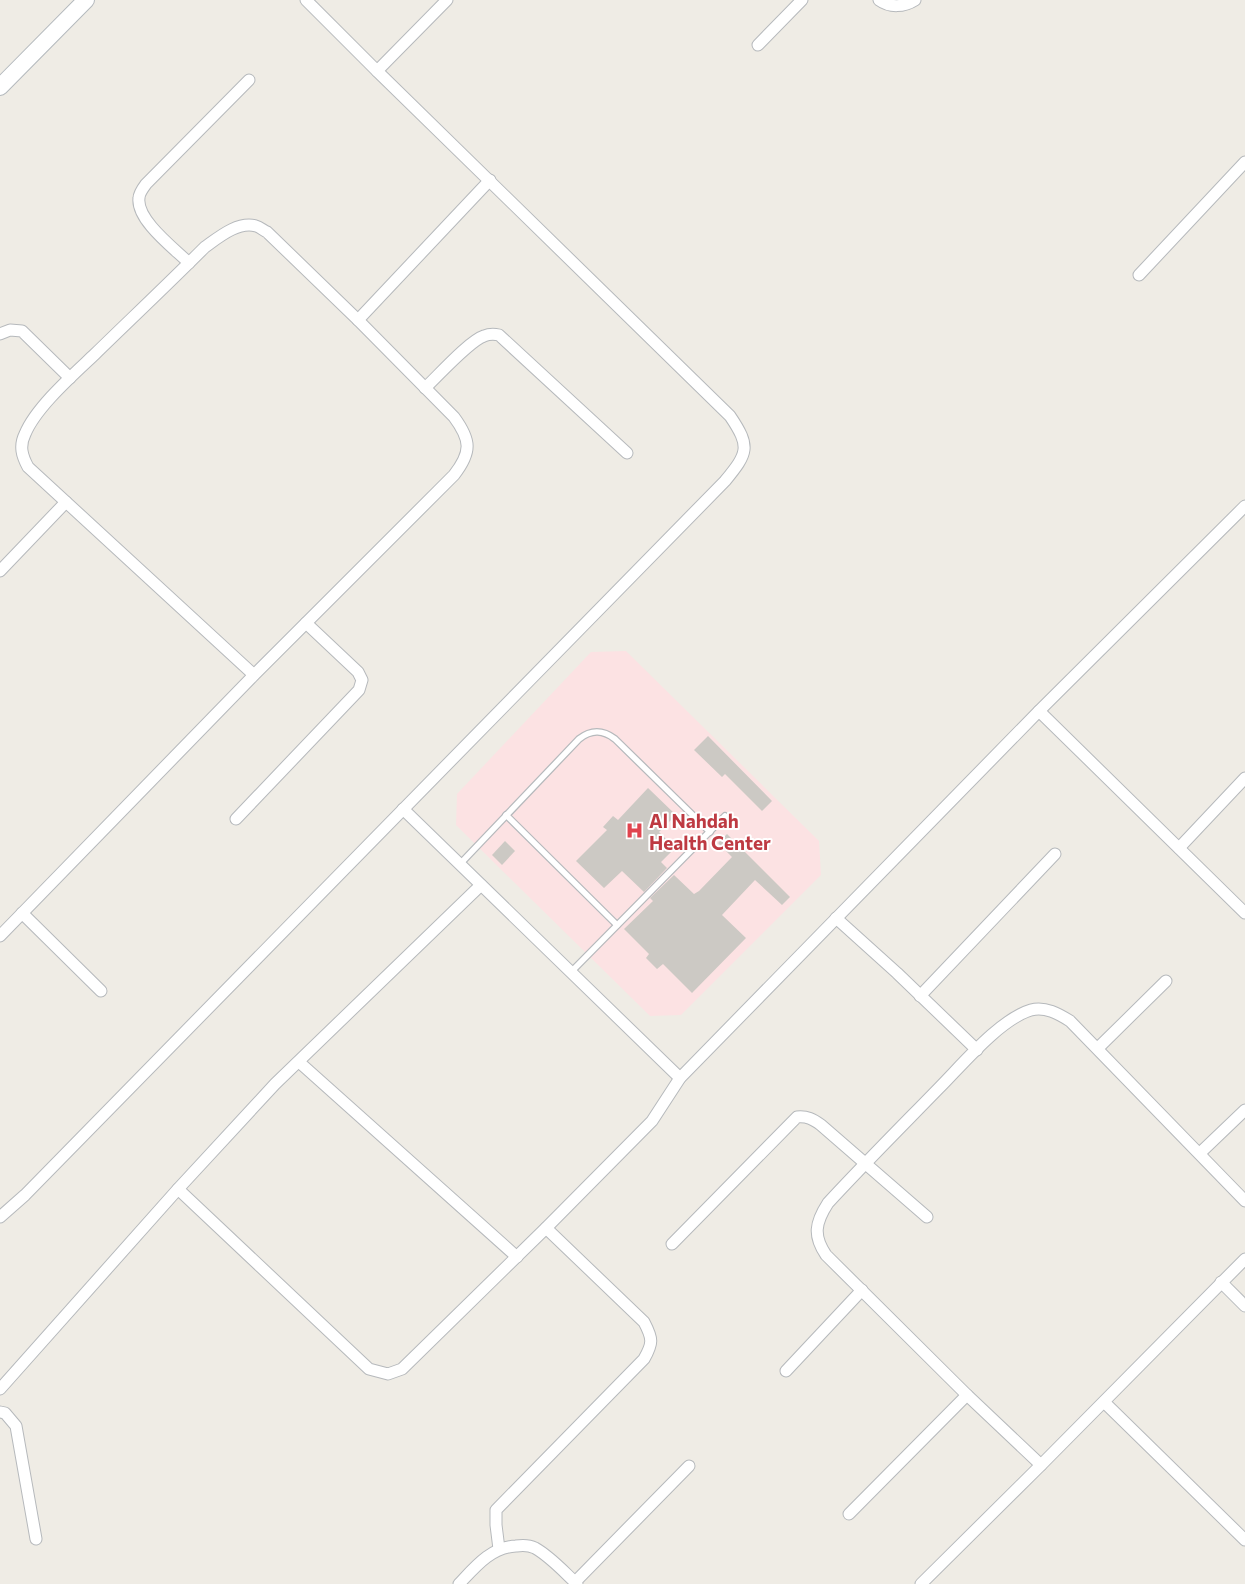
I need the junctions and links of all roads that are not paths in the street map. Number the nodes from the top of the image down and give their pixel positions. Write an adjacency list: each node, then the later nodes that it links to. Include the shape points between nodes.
1 (86, 0): 10 (main road)
2 (306, 0): 8 (street)
3 (447, 0): 8 (street)
4 (802, 0): 7 (street)
5 (879, 0): 6 (street, via 893,6)
6 (915, 0)
7 (758, 45)
8 (377, 71): 12 (street)
9 (249, 80): 13 (street, via 146,184 138,197 140,210 148,223)
10 (0, 87)
11 (1245, 162): 14 (street)
12 (490, 180): 15 (street); 27 (street, via 730,416 742,434 744,448 742,461 725,481)
13 (189, 263): 15 (street, via 226,233 243,226 256,226 267,232); 17 (street)
14 (1139, 275)
15 (358, 320): 18 (street)
16 (0, 334): 17 (street, via 10,330 22,331)
17 (70, 378): 20 (street, via 32,420 21,446 28,467)
18 (425, 388): 19 (street, via 473,342 493,334); 23 (street, via 464,430 467,450 462,464)
19 (627, 453)
20 (66, 502): 22 (street); 24 (street)
21 (1245, 506): 25 (street)
22 (0, 571)
23 (306, 623): 24 (street); 30 (street, via 358,672 362,680 359,690)
24 (254, 675): 36 (street)
25 (1039, 711): 32 (street); 38 (street)
26 (1245, 778): 32 (street)
27 (403, 809): 34 (street); 54 (street)
28 (506, 815): 31 (lane, via 579,739 593,731 601,731 615,738); 34 (lane); 39 (lane)
29 (726, 816): 31 (lane)
30 (236, 819)
31 (710, 832): 39 (lane)
32 (1179, 848): 37 (street)
33 (1055, 854): 44 (street)
34 (460, 864): 35 (street)
35 (481, 885): 41 (street); 47 (street)
36 (22, 913): 40 (street); 43 (street)
37 (1245, 913)
38 (836, 918): 44 (street); 48 (street)
39 (618, 925): 41 (lane)
40 (0, 936)
41 (571, 972): 48 (street)
42 (1166, 981): 45 (street)
43 (101, 991)
44 (920, 996): 46 (street)
45 (1098, 1048): 46 (street, via 1058,1013 1034,1009 1006,1023); 50 (street)
46 (977, 1050): 51 (street)
47 (299, 1062): 52 (street); 58 (street)
48 (680, 1078): 56 (street, via 652,1121)
49 (1245, 1110): 50 (street)
50 (1200, 1153): 53 (street)
51 (865, 1163): 55 (street); 57 (street, via 813,1119 797,1117); 61 (street, via 828,1203 821,1214 816,1235 826,1255)
52 (178, 1189): 58 (street, via 369,1369 388,1374 402,1369); 64 (street)
53 (1245, 1201)
54 (0, 1217)
55 (927, 1217)
56 (546, 1228): 58 (street); 73 (street, via 644,1322 651,1334 651,1346 644,1360 496,1510)
57 (672, 1244)
58 (516, 1257)
59 (1245, 1259): 60 (street)
60 (1222, 1282): 62 (street); 66 (street)
61 (862, 1290): 63 (street); 65 (street)
62 (1245, 1306)
63 (786, 1371)
64 (0, 1389)
65 (967, 1395): 68 (street); 70 (street)
66 (1104, 1402): 68 (street); 72 (street)
67 (0, 1412): 71 (street, via 5,1413 16,1426)
68 (1041, 1465): 76 (street)
69 (689, 1466): 74 (street)
70 (850, 1514)
71 (36, 1538)
72 (1245, 1540)
73 (499, 1549): 74 (street, via 523,1545 533,1547); 75 (street)
74 (576, 1583)
75 (459, 1584)
76 (921, 1584)

